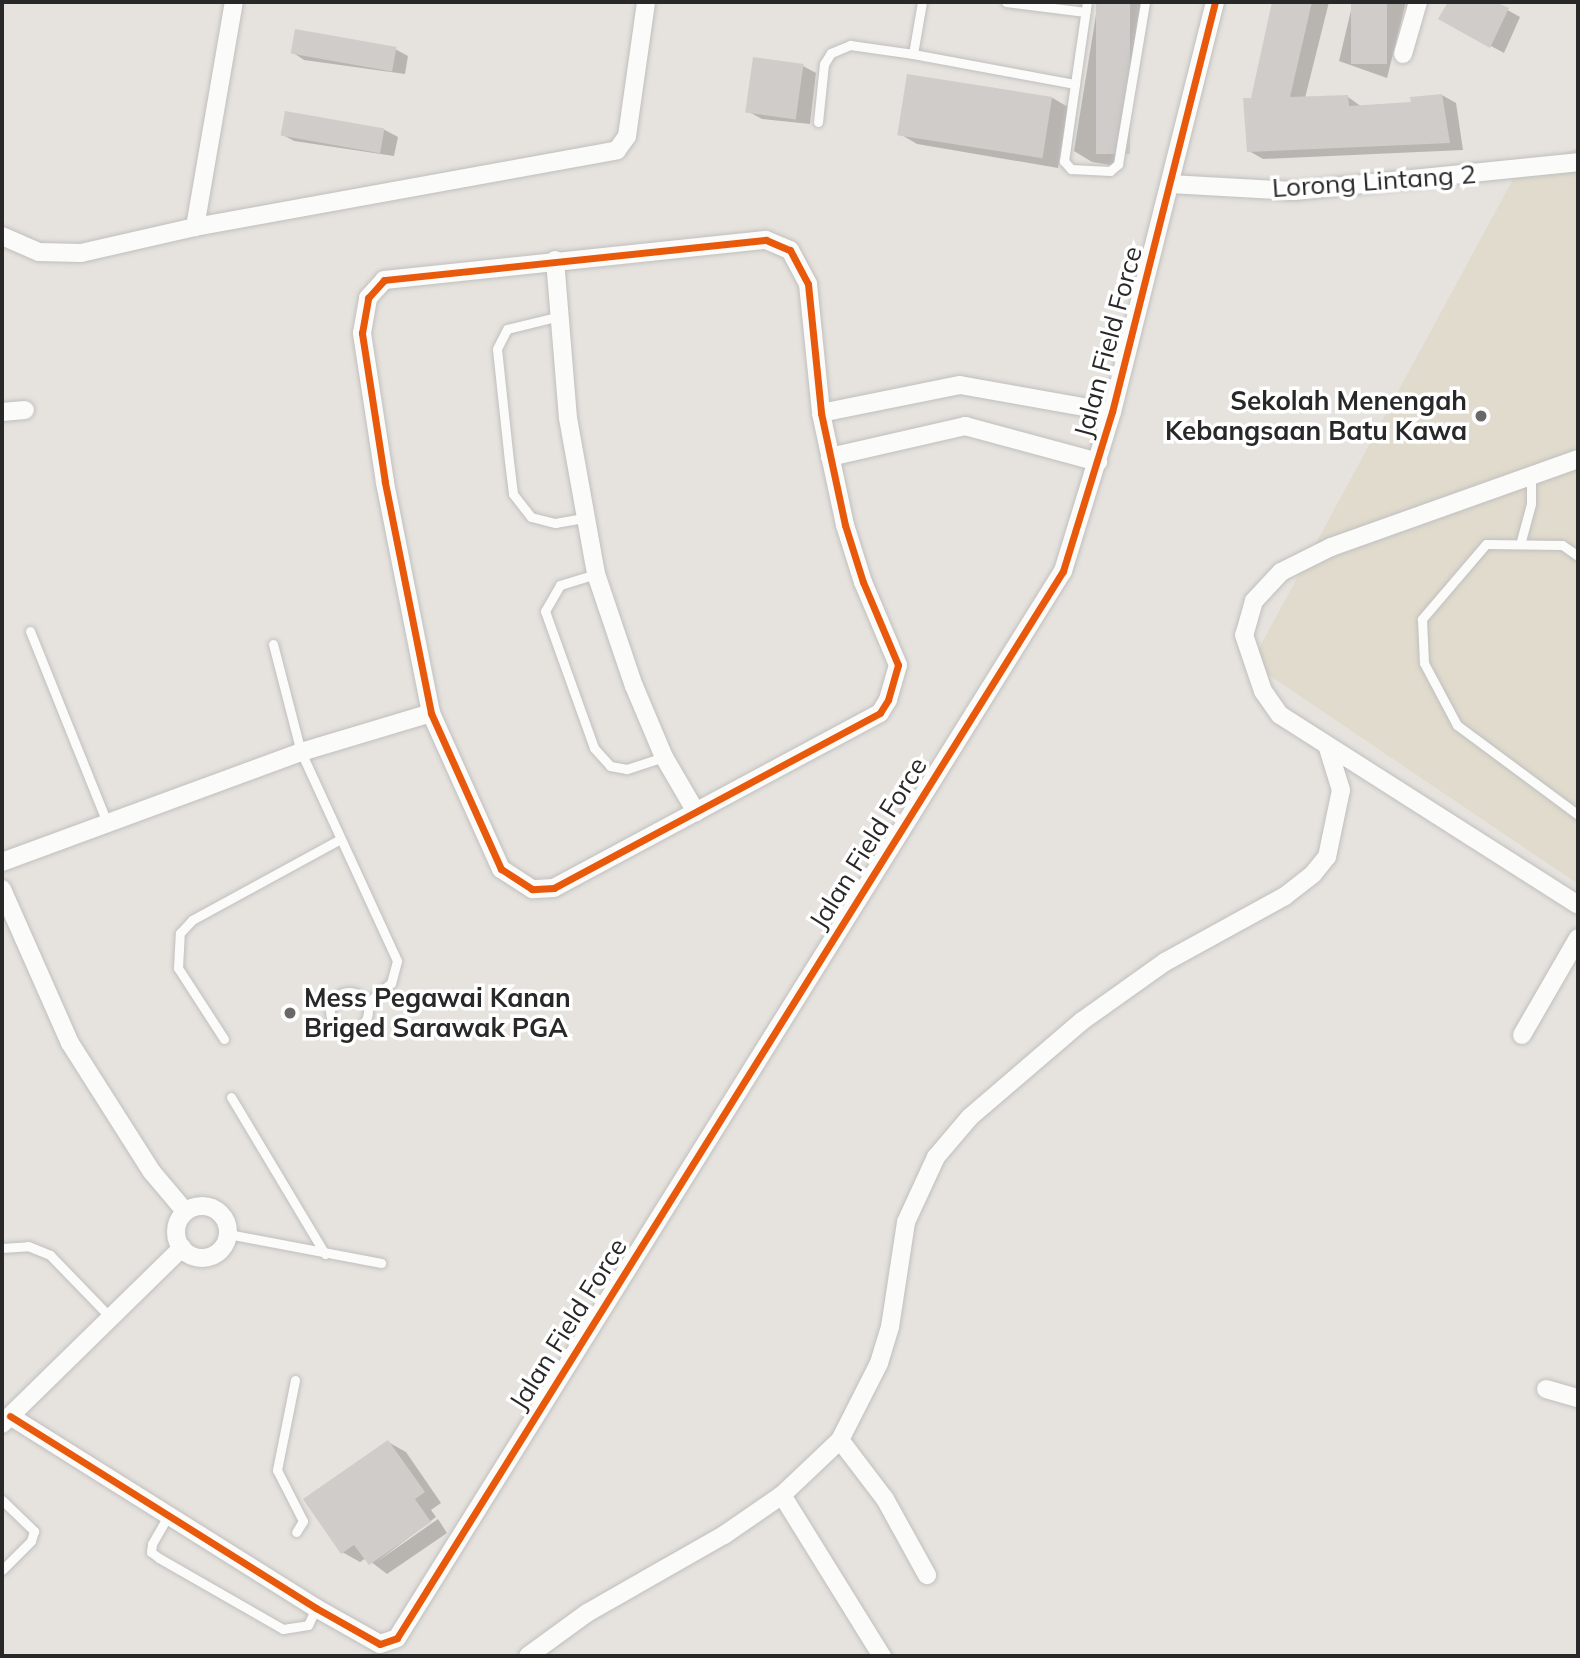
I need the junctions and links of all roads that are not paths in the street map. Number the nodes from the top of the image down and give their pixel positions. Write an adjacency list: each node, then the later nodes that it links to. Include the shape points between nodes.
1 (234, 2): 16 (street)
2 (646, 2): 16 (street, via 627,136 617,150)
3 (922, 2): 10 (lane)
4 (1006, 2): 9 (lane)
5 (1087, 2): 9 (lane)
6 (1145, 2): 12 (lane, via 1118,164 1110,171 1071,169 1064,161)
7 (1215, 2): 15 (street, Jalan Field Force)
8 (1418, 2): 11 (street)
9 (1085, 12): 12 (lane)
10 (913, 54): 12 (lane); 13 (lane, via 850,45 831,53 824,64)
11 (1403, 54)
12 (1075, 84)
13 (818, 122)
14 (1578, 162): 15 (street, Lorong Lintang 2, via 1294,191)
15 (1170, 184): 22 (street, Jalan Field Force)
16 (195, 227): 17 (street, via 81,253 39,252)
17 (2, 236)
18 (555, 260): 19 (street); 23 (street, via 766,240 790,250 808,284); 34 (street, via 384,280 368,298 362,333 385,482)
19 (556, 317): 28 (street); 28 (lane, via 507,329 497,349 513,494 531,517 555,523)
20 (25, 410): 21 (street)
21 (2, 412)
22 (1112, 412): 23 (street, via 960,385); 26 (street, Jalan Field Force)
23 (821, 413): 24 (street)
24 (830, 457): 26 (street, via 965,426); 38 (street, via 863,582 898,666 888,700 880,713)
25 (1578, 459): 27 (street)
26 (1098, 462): 68 (street, Jalan Field Force, via 1062,571 397,1638 380,1644)
27 (1531, 473): 29 (lane, via 1531,504); 35 (street, via 1331,547 1281,572 1254,601 1244,635 1263,691 1280,715)
28 (584, 518): 31 (street)
29 (1521, 541): 30 (lane, via 1562,545); 39 (lane, via 1486,544 1422,620 1424,663 1457,725)
30 (1578, 556)
31 (596, 574): 37 (street, via 634,687); 37 (lane, via 560,585 545,611 594,748 610,766 627,769)
32 (30, 631): 40 (lane)
33 (273, 644): 36 (lane)
34 (431, 713): 36 (street); 38 (street, via 501,869 533,889 554,888)
35 (1328, 748): 44 (street, via 1450,820); 61 (street, via 1341,790 1327,857 1313,874 1285,896 1165,962 1082,1021 970,1117 936,1157 906,1222 890,1327 879,1363)
36 (301, 752): 40 (street); 41 (lane)
37 (664, 757): 38 (street)
38 (696, 812)
39 (1578, 815)
40 (108, 825): 42 (street)
41 (339, 840): 46 (lane, via 397,961 391,983); 48 (lane, via 192,920 180,933 178,968)
42 (2, 862)
43 (2, 889): 50 (street, via 70,1043 152,1172)
44 (1578, 905)
45 (1578, 938): 47 (street)
46 (367, 1003): 46 (lane, via 359,994 342,993 331,1005 333,1021 342,1028 359,1027 367,1019)
47 (1522, 1035)
48 (224, 1039)
49 (231, 1097): 54 (lane)
50 (185, 1211): 51 (street, via 204,1206 214,1209 227,1224); 53 (street, via 176,1229)
51 (228, 1234): 53 (street, via 225,1244 209,1256); 54 (lane)
52 (2, 1248): 56 (lane, via 29,1246 50,1255)
53 (182, 1248): 56 (street)
54 (325, 1254): 55 (lane)
55 (381, 1263)
56 (110, 1317): 60 (street)
57 (295, 1380): 65 (lane, via 277,1470 303,1521)
58 (1546, 1389): 59 (street)
59 (1578, 1398)
60 (6, 1420): 64 (street)
61 (840, 1440): 62 (street); 67 (street, via 885,1499)
62 (782, 1495): 69 (street, via 724,1535 587,1613); 70 (street)
63 (2, 1500): 66 (lane, via 34,1531 31,1541)
64 (168, 1516): 68 (street); 68 (lane, via 152,1545 151,1552 159,1558 283,1629 308,1625)
65 (296, 1532)
66 (2, 1570)
67 (926, 1575)
68 (316, 1608)
69 (528, 1656)
70 (882, 1656)

